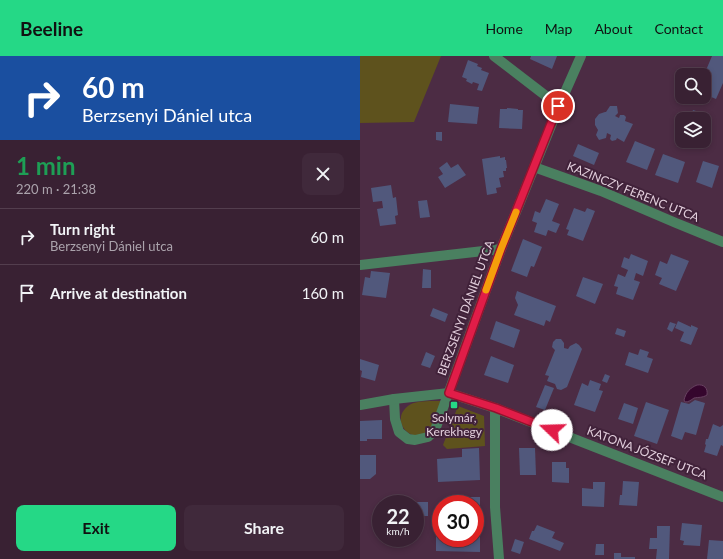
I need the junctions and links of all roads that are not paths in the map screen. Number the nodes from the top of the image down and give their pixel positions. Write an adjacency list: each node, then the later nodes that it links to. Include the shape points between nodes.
1 (494, 56): 3 (street)
2 (581, 56): 3 (street, BERZSENYI DÁNIEL UTCA)
3 (558, 106): 4 (street, BERZSENYI DÁNIEL UTCA)
4 (534, 167): 5 (street, KAZINCZY FERENC UTCA, via 601,191); 6 (street, BERZSENYI DÁNIEL UTCA)
5 (723, 242)
6 (501, 249): 7 (street); 8 (street, BERZSENYI DÁNIEL UTCA)
7 (360, 265)
8 (449, 393): 9 (street); 9 (street, BERZSENYI DÁNIEL UTCA, via 435,430 428,437 415,440 408,439 399,432 395,419); 11 (street, KATONA JÓZSEF UTCA)
9 (394, 399): 10 (street)
10 (360, 405)
11 (496, 408): 12 (street, KATONA JÓZSEF UTCA); 13 (street, via 495,507)
12 (723, 497)
13 (499, 559)

